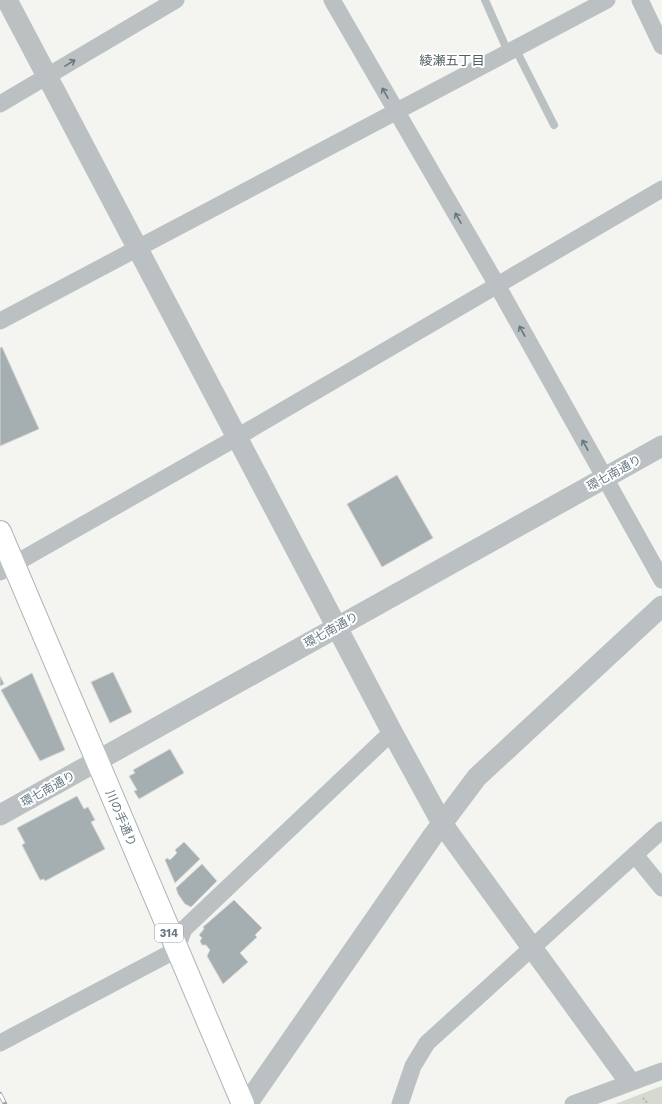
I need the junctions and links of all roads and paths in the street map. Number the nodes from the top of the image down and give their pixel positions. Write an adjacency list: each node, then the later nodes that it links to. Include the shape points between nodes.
1 (7, 0): 9 (street)
2 (176, 0): 9 (street, one-way to 2)
3 (332, 0): 11 (street, one-way to 3)
4 (485, 0): 8 (lane)
5 (607, 0): 8 (street)
6 (640, 0): 7 (street)
7 (662, 46)
8 (512, 50): 11 (street); 12 (lane)
9 (47, 76): 10 (street); 14 (street)
10 (0, 104)
11 (396, 111): 14 (street); 15 (street, one-way to 11)
12 (554, 125)
13 (662, 189): 15 (street)
14 (137, 248): 16 (street); 17 (street)
15 (497, 285): 17 (street); 19 (street, one-way to 15)
16 (0, 320)
17 (237, 438): 21 (street); 24 (street)
18 (662, 446): 19 (street, 環七南通り)
19 (604, 478): 22 (street); 24 (street, 環七南通り)
20 (0, 532): 21 (main road, 川の手通り / 314)
21 (7, 568): 26 (main road, 川の手通り / 314)
22 (662, 580)
23 (662, 606): 28 (street, via 477,776)
24 (337, 627): 25 (street); 26 (street, 環七南通り)
25 (392, 732): 28 (street); 33 (street, via 184,928)
26 (98, 761): 27 (street, 環七南通り); 33 (main road, 川の手通り / 314)
27 (0, 815)
28 (443, 825): 32 (street); 38 (street)
29 (662, 830): 30 (street)
30 (635, 855): 31 (street); 32 (street)
31 (662, 888)
32 (531, 948): 36 (street); 39 (street, via 427,1043 413,1066)
33 (176, 950): 34 (street); 37 (main road, 川の手通り / 314)
34 (0, 1043)
35 (662, 1071): 36 (street)
36 (629, 1080): 40 (street)
37 (243, 1104)
38 (247, 1104)
39 (400, 1104)
40 (573, 1104)

